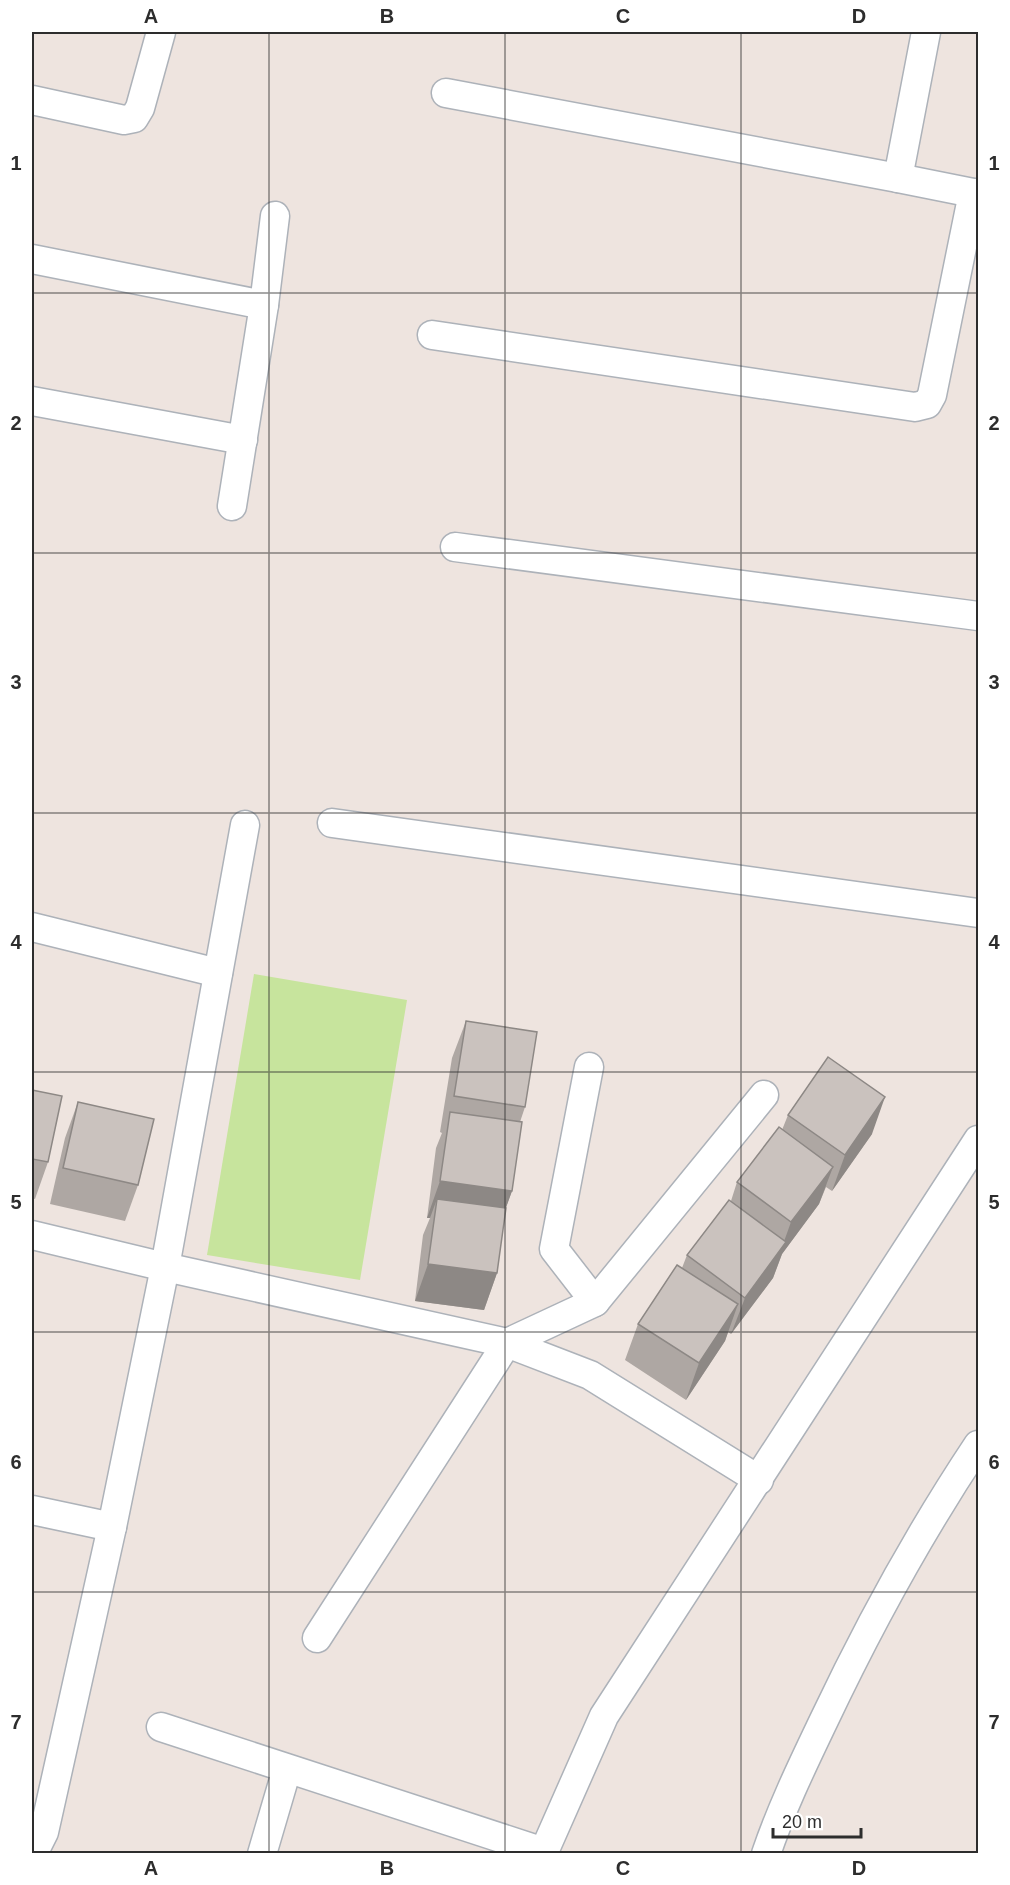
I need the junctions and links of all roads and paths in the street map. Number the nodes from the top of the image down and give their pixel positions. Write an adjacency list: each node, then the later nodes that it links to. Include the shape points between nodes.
1 (161, 32): 4 (street, via 134,118 124,120)
2 (927, 32): 5 (street)
3 (446, 93): 5 (street)
4 (32, 100)
5 (898, 178): 6 (street)
6 (976, 194): 10 (street, via 927,404 915,407)
7 (275, 216): 9 (street)
8 (32, 259): 9 (street)
9 (264, 305): 12 (street)
10 (432, 335)
11 (32, 401): 12 (street)
12 (243, 440): 13 (street)
13 (232, 506)
14 (455, 547): 15 (street)
15 (978, 616)
16 (332, 823): 18 (street)
17 (245, 825): 20 (street)
18 (978, 913)
19 (32, 927): 20 (street)
20 (218, 973): 25 (street)
21 (589, 1067): 26 (street, via 554,1249)
22 (764, 1095): 26 (street)
23 (978, 1140): 29 (street)
24 (32, 1235): 25 (street)
25 (165, 1267): 27 (street); 31 (street)
26 (595, 1302): 27 (street)
27 (507, 1343): 29 (street, via 590,1375); 32 (street)
28 (978, 1445): 38 (street, via 855,1655 780,1813)
29 (759, 1480): 35 (street, via 604,1716)
30 (32, 1510): 31 (street)
31 (112, 1527): 36 (street, via 44,1832)
32 (317, 1638)
33 (161, 1727): 34 (street)
34 (288, 1769): 35 (street); 37 (street)
35 (543, 1853)
36 (33, 1854)
37 (262, 1854)
38 (766, 1854)

